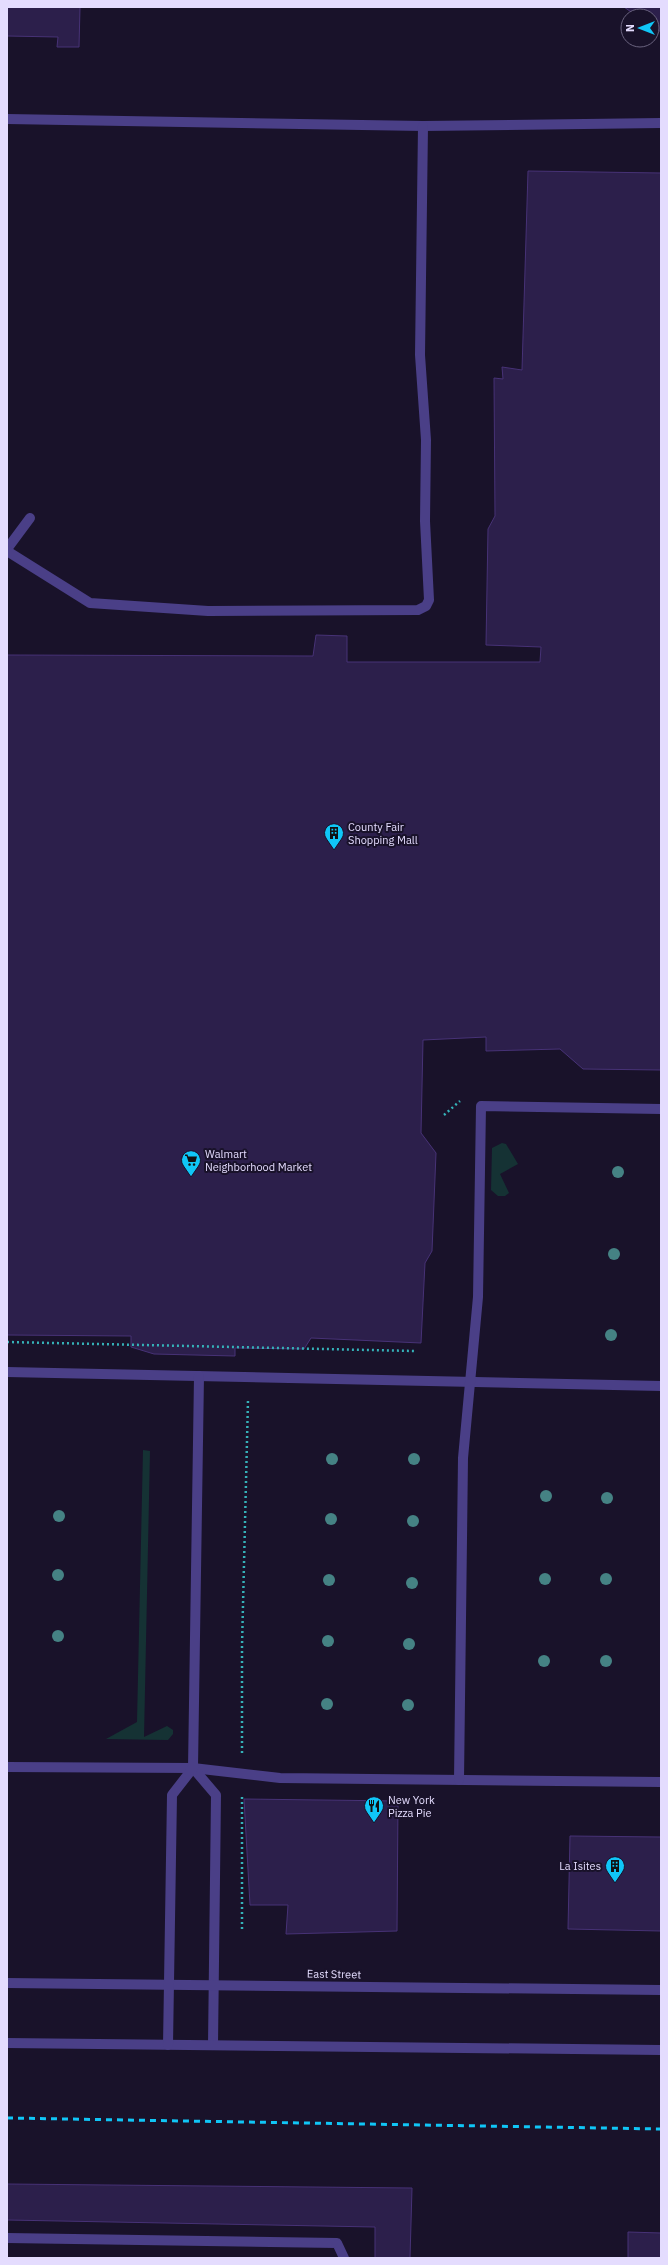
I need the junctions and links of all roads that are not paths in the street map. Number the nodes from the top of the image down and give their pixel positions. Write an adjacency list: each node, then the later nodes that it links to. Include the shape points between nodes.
1 (7, 119): 3 (street)
2 (661, 123): 3 (street)
3 (423, 126): 5 (street, via 420,355 426,440 425,521 429,600 426,606 418,610 208,611 90,603)
4 (30, 518): 5 (street)
5 (7, 550)
6 (661, 1109): 9 (street, via 481,1106 478,1298)
7 (7, 1372): 8 (street)
8 (199, 1376): 9 (street); 12 (street)
9 (470, 1382): 10 (street); 13 (street, via 463,1458)
10 (661, 1386)
11 (7, 1767): 12 (street)
12 (193, 1768): 13 (street, via 280,1778); 16 (street, via 172,1794); 17 (street, via 216,1795)
13 (459, 1780): 14 (street)
14 (661, 1782)
15 (7, 1983): 16 (street, East Street)
16 (169, 1985): 17 (street, East Street); 20 (street)
17 (214, 1985): 18 (street, East Street); 21 (street)
18 (661, 1990)
19 (7, 2043): 20 (street)
20 (168, 2045): 21 (street)
21 (213, 2045): 22 (street)
22 (661, 2050)
23 (7, 2238): 24 (street, via 337,2243)
24 (344, 2258)

